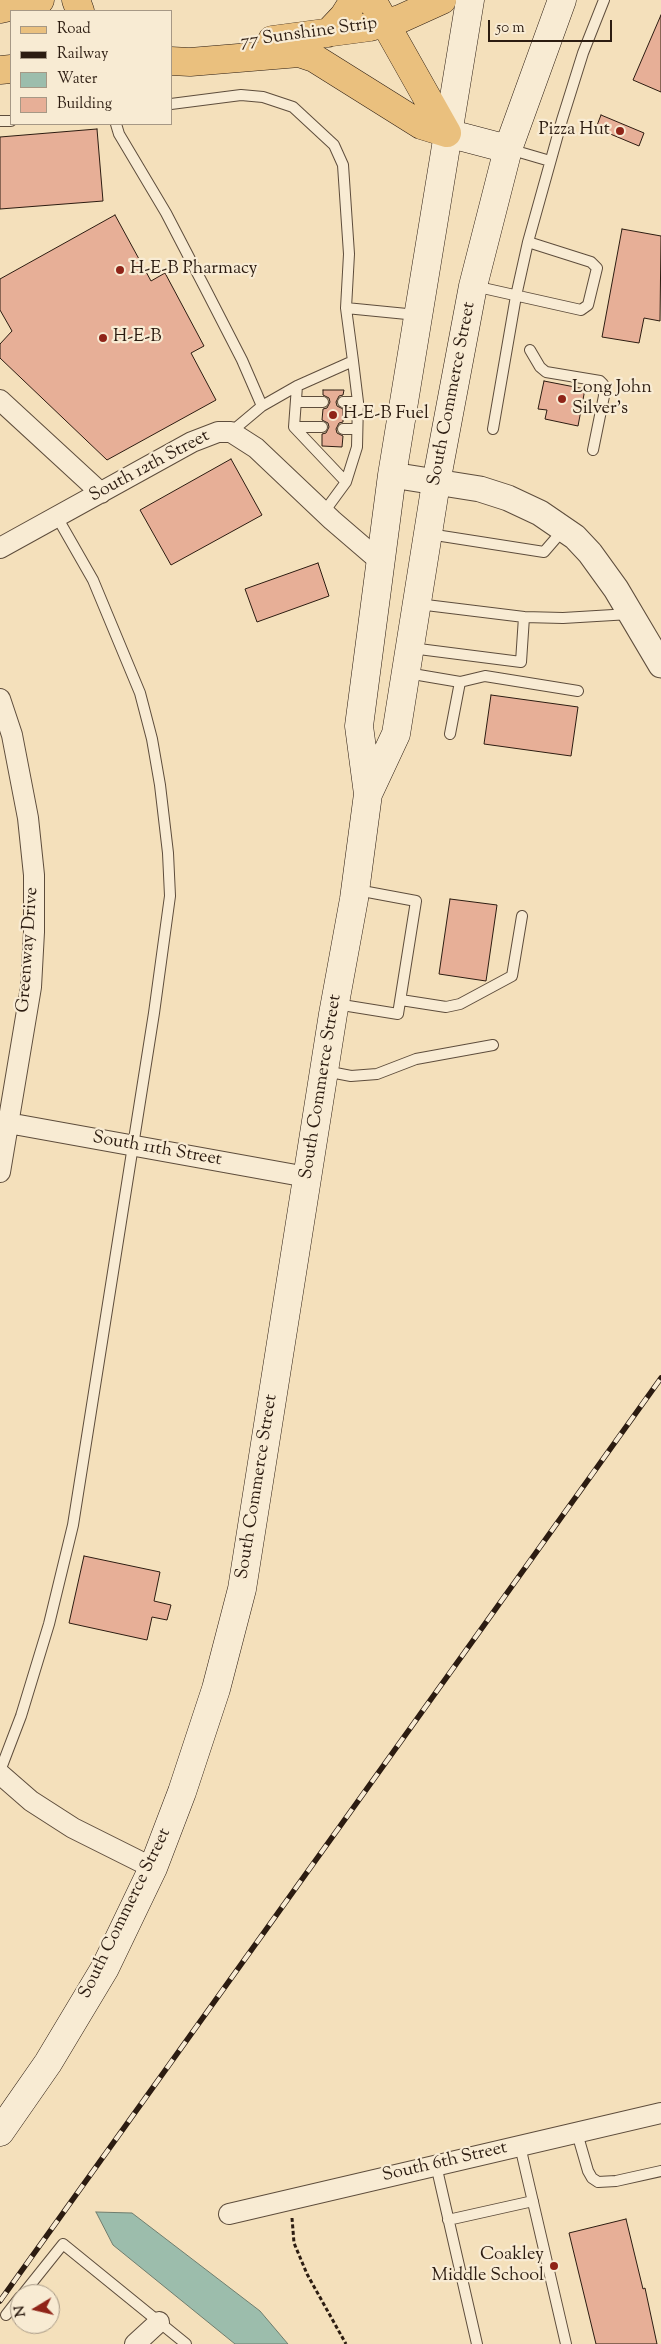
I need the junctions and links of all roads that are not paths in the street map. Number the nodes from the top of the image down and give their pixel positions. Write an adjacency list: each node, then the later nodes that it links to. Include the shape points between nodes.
1 (40, 0): 7 (main road)
2 (354, 0): 9 (main road)
3 (442, 0): 8 (main road, 77 Sunshine Strip, via 400,19)
4 (470, 0): 14 (main road, South Commerce Street)
5 (562, 0): 15 (main road, South Commerce Street)
6 (604, 0): 16 (lane, via 583,53)
7 (0, 9)
8 (379, 11): 9 (main road, 77 Sunshine Strip, via 370,27); 14 (main road)
9 (328, 33): 10 (main road, 77 Sunshine Strip)
10 (172, 53)
11 (172, 60): 14 (main road, via 190,62 299,53 314,58 421,125)
12 (172, 104): 20 (lane, via 241,95 263,97 293,106 334,145 343,165 349,254)
13 (116, 125): 30 (lane, via 205,288)
14 (447, 133): 15 (main road); 21 (main road, South Commerce Street)
15 (508, 149): 16 (lane); 18 (main road, South Commerce Street)
16 (550, 161): 17 (lane)
17 (528, 242): 19 (lane); 19 (lane, via 591,262 597,268 588,305 581,310)
18 (473, 286): 19 (lane); 40 (main road, South Commerce Street)
19 (516, 296): 35 (lane)
20 (346, 308): 21 (lane); 23 (lane)
21 (418, 315): 38 (main road, South Commerce Street)
22 (530, 350): 37 (lane, via 546,372 603,384 604,396)
23 (353, 361): 24 (lane); 29 (lane)
24 (297, 386): 26 (lane); 30 (lane)
25 (0, 400): 41 (street)
26 (296, 402): 27 (lane); 31 (lane)
27 (323, 402)
28 (343, 402): 29 (lane)
29 (358, 402): 34 (lane)
30 (262, 406): 36 (lane)
31 (294, 427): 32 (lane); 39 (lane)
32 (322, 427)
33 (343, 429): 34 (lane)
34 (357, 429): 39 (lane, via 357,446)
35 (493, 430)
36 (231, 432): 41 (street, South 12th Street, via 204,436); 42 (street, South 12th Street, via 256,448)
37 (593, 450)
38 (392, 475): 40 (street); 47 (main road, South Commerce Street)
39 (346, 482): 42 (lane)
40 (436, 482): 44 (street, via 480,489 508,498 540,513); 45 (main road, South Commerce Street)
41 (101, 493): 43 (street, South 12th Street)
42 (324, 512): 47 (street, South 12th Street)
43 (57, 517): 46 (street, South 12th Street); 65 (lane, via 93,580 140,694 152,739 168,853 170,896 167,929)
44 (563, 529): 45 (lane, via 544,552); 49 (street, via 590,553)
45 (428, 534): 48 (main road, South Commerce Street)
46 (0, 548)
47 (382, 563): 57 (main road, South Commerce Street, via 359,726)
48 (417, 604): 50 (lane); 51 (main road, South Commerce Street)
49 (630, 614): 50 (lane, via 563,618); 52 (street)
50 (524, 616): 51 (lane, via 521,662)
51 (408, 660): 53 (lane); 57 (main road, South Commerce Street, via 396,734)
52 (661, 665)
53 (460, 682): 54 (lane, via 485,676); 56 (lane)
54 (578, 691)
55 (0, 699): 64 (street, Greenway Drive, via 12,735 28,818 34,875 31,987)
56 (450, 734)
57 (368, 794): 58 (main road, South Commerce Street)
58 (355, 890): 60 (lane, via 416,901); 61 (main road, South Commerce Street)
59 (522, 916): 60 (lane, via 512,976 460,1004 446,1007)
60 (401, 1000): 61 (lane, via 398,1014)
61 (335, 1004): 63 (main road, South Commerce Street)
62 (493, 1045): 63 (lane, via 416,1059 377,1074 351,1076)
63 (324, 1071): 67 (main road, South Commerce Street)
64 (8, 1123): 65 (street, South 11th Street); 66 (street, Greenway Drive)
65 (133, 1147): 67 (street, South 11th Street); 68 (lane, via 73,1525 50,1624)
66 (0, 1172)
67 (307, 1176): 69 (main road, South Commerce Street, via 242,1589 216,1689)
68 (0, 1773): 69 (street, via 31,1801 73,1828)
69 (153, 1868): 71 (main road, South Commerce Street, via 104,1968 48,2063)
70 (661, 2113): 72 (street, South 6th Street)
71 (0, 2132)
72 (577, 2133): 73 (street, South 6th Street); 75 (lane, via 588,2171 598,2182)
73 (520, 2146): 74 (street, South 6th Street); 76 (lane)
74 (436, 2166): 77 (street, South 6th Street); 78 (lane)
75 (661, 2171)
76 (533, 2201): 78 (lane); 86 (lane)
77 (229, 2214)
78 (448, 2220): 85 (lane)
79 (31, 2284): 82 (lane, via 63,2244)
80 (10, 2310): 81 (lane)
81 (6, 2315)
82 (159, 2322): 83 (street); 84 (lane)
83 (136, 2344)
84 (186, 2344)
85 (477, 2344)
86 (566, 2344)

